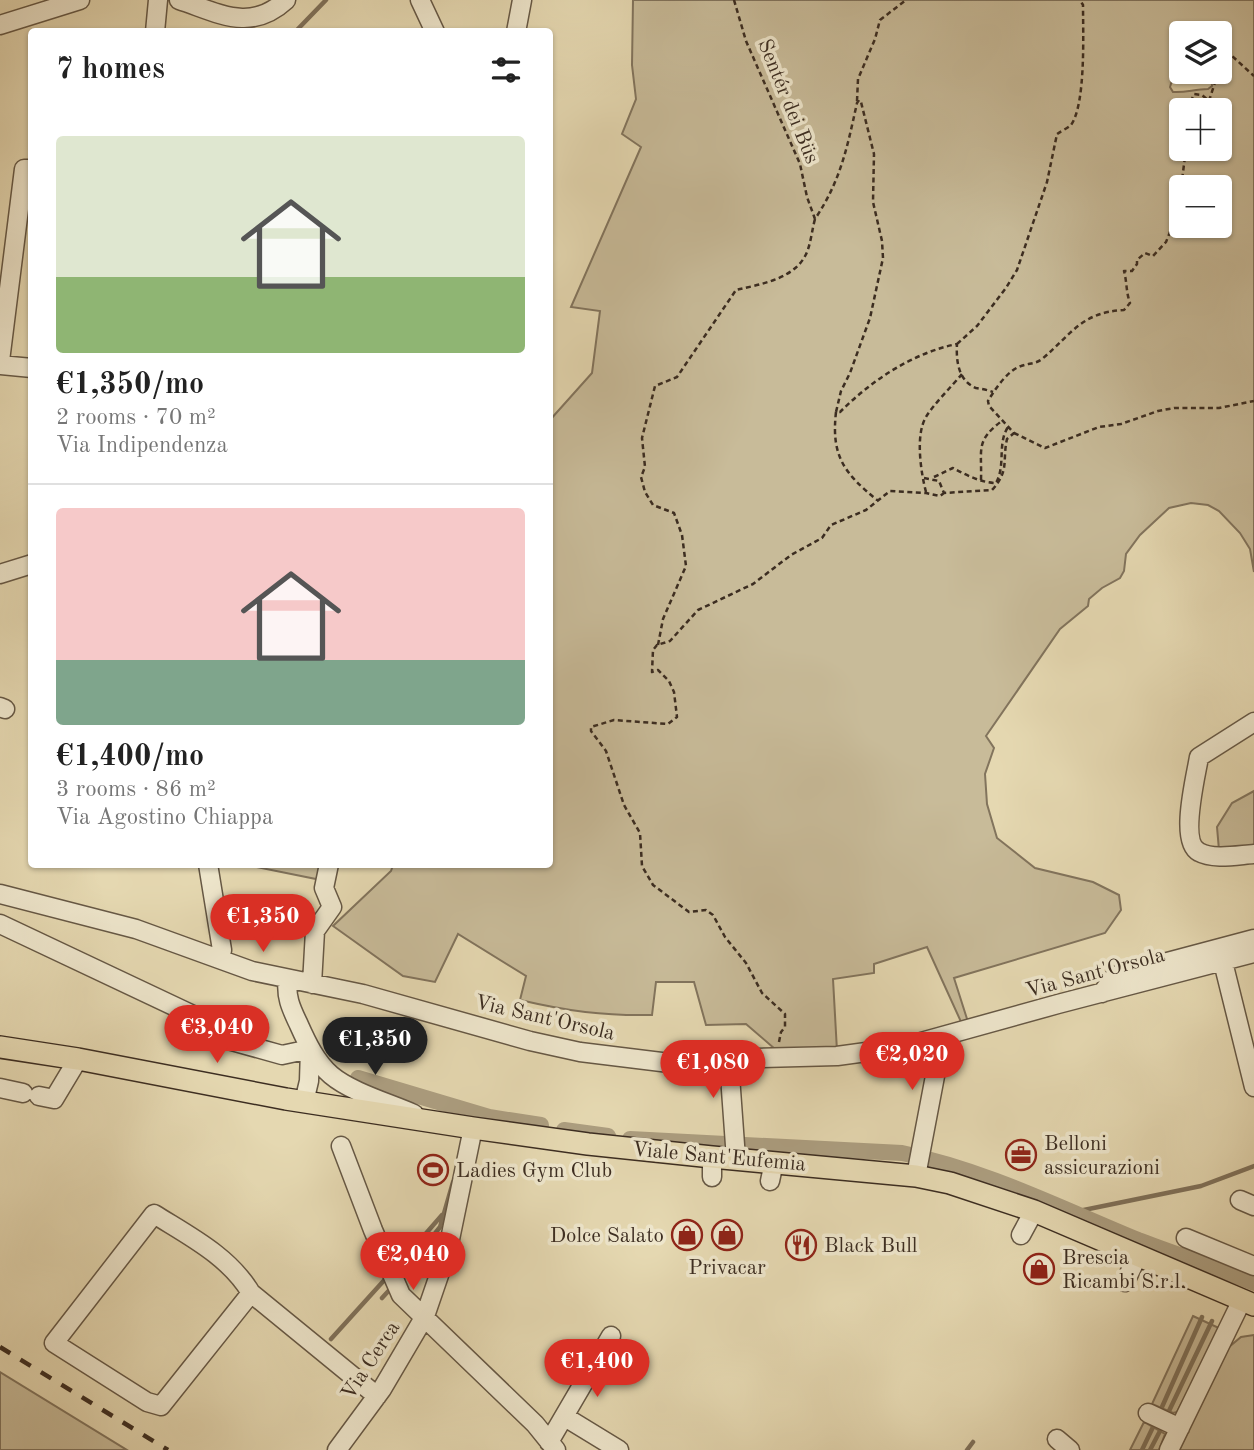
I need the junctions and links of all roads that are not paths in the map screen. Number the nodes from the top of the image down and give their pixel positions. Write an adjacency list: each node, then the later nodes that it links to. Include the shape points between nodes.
1 (80, 0): 7 (street)
2 (158, 0): 9 (street)
3 (179, 0): 4 (street, via 242,18 273,12)
4 (286, 0)
5 (420, 0): 8 (street)
6 (522, 0): 10 (street)
7 (0, 25)
8 (433, 26)
9 (155, 28)
10 (517, 28)
11 (28, 169): 12 (street, via 24,169)
12 (0, 363): 13 (street)
13 (28, 367)
14 (28, 565): 15 (street)
15 (0, 574)
16 (1254, 722): 17 (street, via 1199,757 1189,822 1190,842 1198,852)
17 (1254, 854)
18 (209, 868): 24 (street, via 222,950)
19 (329, 868): 27 (street, via 324,888 332,907 315,931)
20 (0, 894): 24 (street, Via Sant'Orsola, via 136,929)
21 (0, 924): 29 (street)
22 (1254, 939): 28 (street, via 1115,976)
23 (1254, 953): 25 (street, Via Sant'Orsola)
24 (219, 959): 26 (street, Via Sant'Orsola)
25 (1223, 962): 28 (street, Via Sant'Orsola); 36 (street)
26 (288, 979): 27 (street, Via Sant'Orsola); 33 (street, via 289,1004)
27 (312, 984): 35 (street, Via Sant'Orsola, via 580,1052 694,1066)
28 (1102, 993): 31 (street, Via Sant'Orsola)
29 (197, 1017)
30 (210, 1035): 33 (street, via 282,1055)
31 (939, 1039): 35 (street, Via Sant'Orsola, via 872,1053); 43 (street)
32 (0, 1047): 34 (main road, Viale Sant'Eufemia)
33 (310, 1049): 38 (street); 39 (street, via 331,1075)
34 (78, 1059): 37 (street, via 54,1099); 38 (main road, Viale Sant'Eufemia)
35 (729, 1062): 42 (street)
36 (1254, 1087)
37 (0, 1088)
38 (304, 1102): 39 (main road, Viale Sant'Eufemia)
39 (429, 1120): 40 (main road, Viale Sant'Eufemia)
40 (472, 1128): 42 (main road, Viale Sant'Eufemia, via 712,1167); 52 (street, Via Cerca, via 448,1249)
41 (341, 1146): 52 (street, via 401,1295)
42 (736, 1148): 43 (main road, Viale Sant'Eufemia, via 772,1171)
43 (917, 1171): 44 (main road, Viale Sant'Eufemia)
44 (1034, 1211): 45 (street); 47 (main road, Viale Sant'Eufemia)
45 (1021, 1235)
46 (1186, 1238): 48 (street)
47 (1138, 1255): 49 (street); 51 (main road, Viale Sant'Eufemia)
48 (1254, 1266)
49 (1125, 1282)
50 (251, 1293): 50 (street, via 208,1247 154,1214 54,1343 147,1402 161,1406); 54 (street)
51 (1248, 1303): 57 (street)
52 (425, 1316): 54 (street, Via Cerca); 58 (street)
53 (611, 1336): 56 (street)
54 (377, 1396): 59 (street, Via Cerca)
55 (1148, 1413): 57 (street)
56 (565, 1417): 58 (street); 60 (street)
57 (1180, 1428): 61 (street)
58 (552, 1446)
59 (337, 1450)
60 (619, 1450)
61 (1169, 1450)

